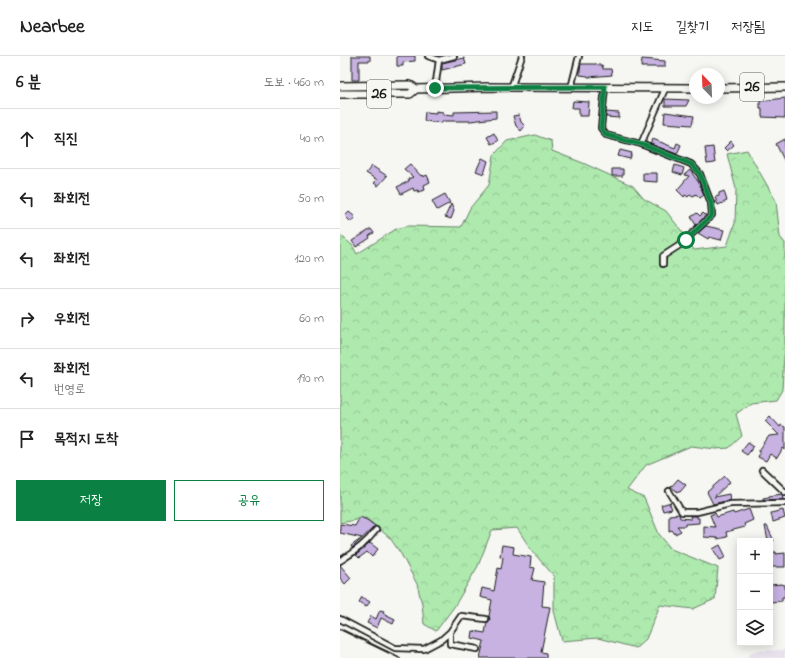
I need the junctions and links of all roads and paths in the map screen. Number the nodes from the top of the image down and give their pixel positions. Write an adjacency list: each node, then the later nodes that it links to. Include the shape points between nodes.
1 (428, 56): 5 (street)
2 (454, 56): 5 (street)
3 (522, 56): 10 (street)
4 (579, 56): 11 (street)
5 (438, 60): 9 (street)
6 (340, 86): 14 (main road, 26, via 410,85)
7 (605, 87): 11 (main road, 26); 15 (main road, 26); 17 (street, via 601,128 606,135)
8 (785, 87): 13 (main road, 26)
9 (435, 88): 10 (main road, 26); 14 (main road, 26)
10 (511, 88): 11 (main road, 26)
11 (570, 88)
12 (689, 88): 15 (main road, 26)
13 (725, 88)
14 (416, 89): 16 (main road, 26, via 410,94)
15 (665, 89): 17 (street)
16 (340, 94)
17 (641, 144): 18 (street, via 691,164 700,174 711,203 712,215 680,245 663,256)
18 (663, 264)
19 (762, 470): 21 (street)
20 (670, 491): 22 (street, via 682,512 697,512 730,504)
21 (785, 492)
22 (785, 503)
23 (376, 530): 24 (street, via 361,548)
24 (340, 561)
25 (340, 619): 27 (street, via 395,648 424,648)
26 (486, 619): 27 (street, via 461,616)
27 (450, 632): 28 (street, via 450,644)
28 (477, 649)

